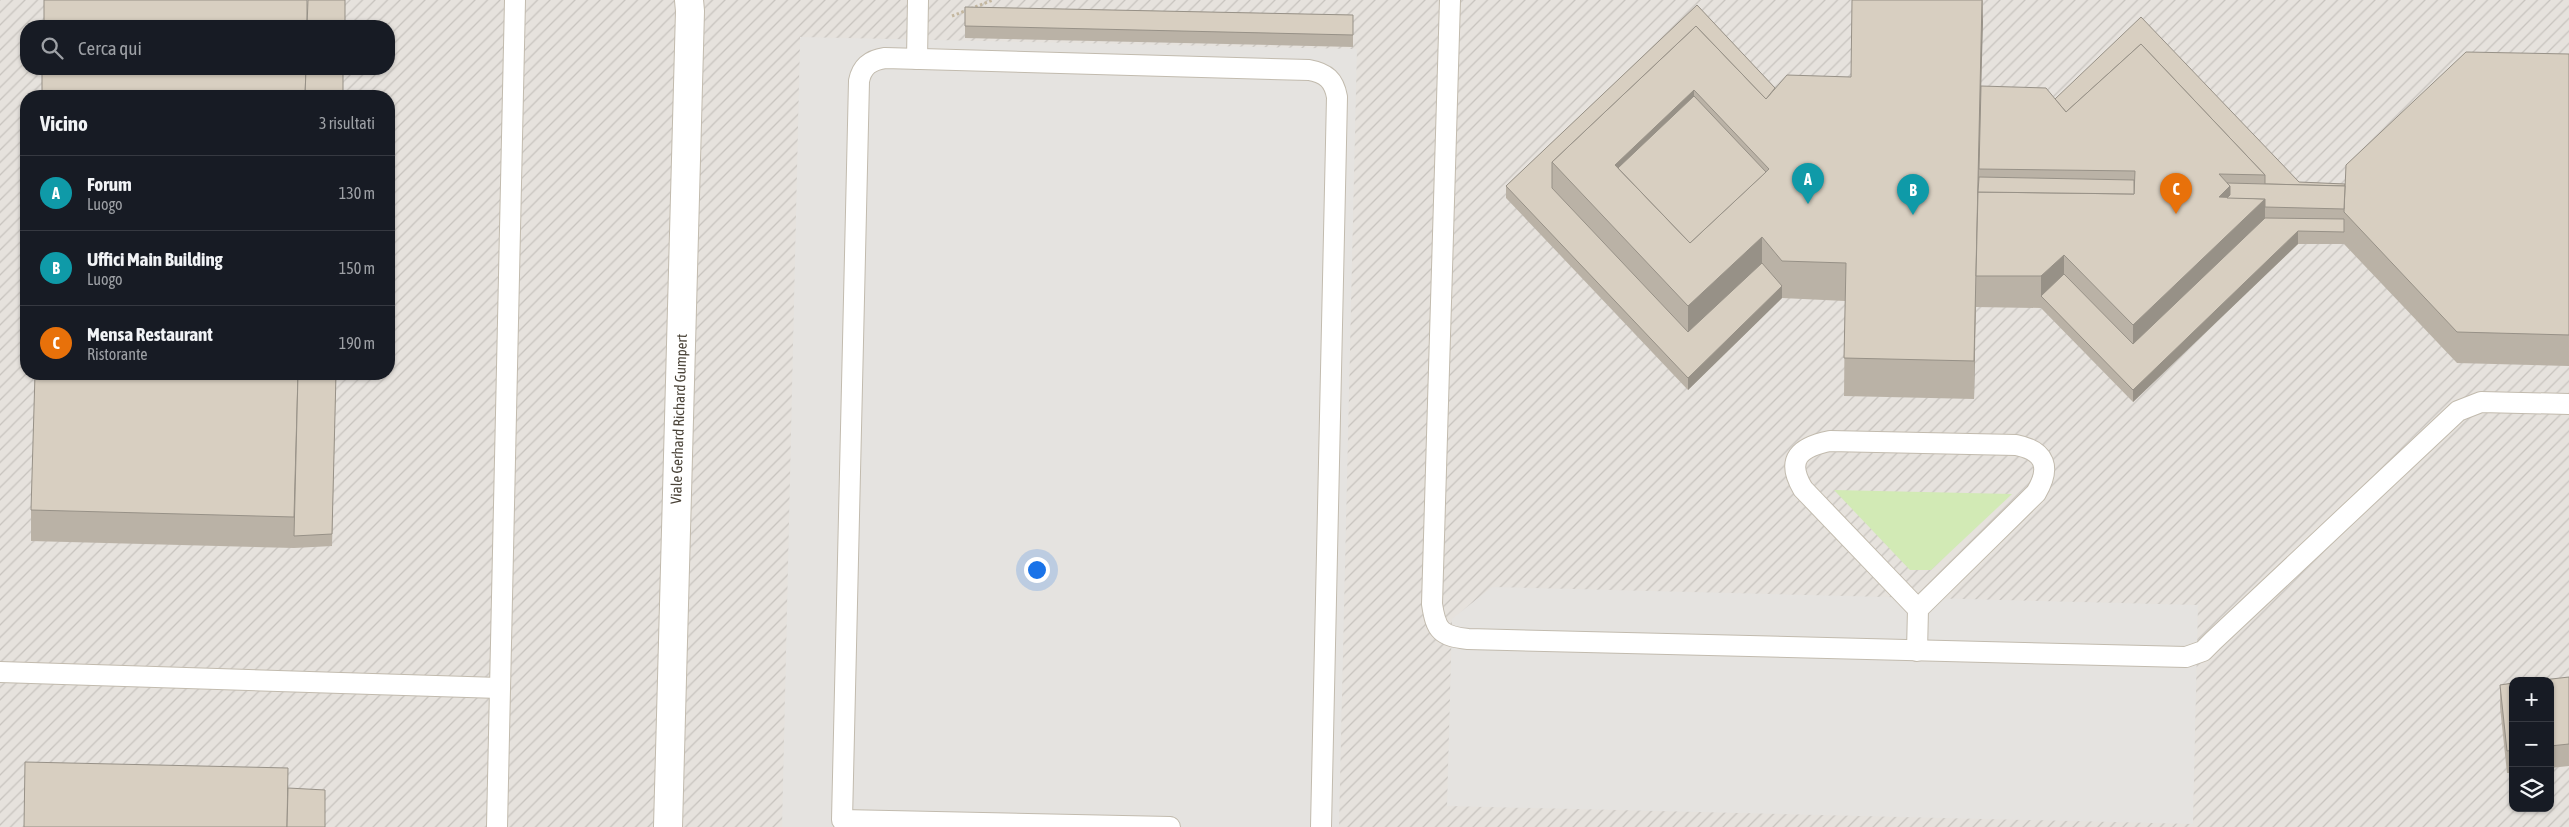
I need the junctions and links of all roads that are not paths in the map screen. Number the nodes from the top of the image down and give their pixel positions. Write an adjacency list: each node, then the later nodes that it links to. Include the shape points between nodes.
1 (515, 0): 10 (lane)
2 (918, 0): 5 (lane)
3 (1450, 0): 8 (lane, via 1432,604 1438,629 1454,638 1468,639)
4 (692, 3): 13 (street, Viale Gerhard Richard Gumpert)
5 (917, 59): 11 (lane, via 875,60 861,72 859,81); 15 (lane, via 1309,70 1330,78 1336,86)
6 (2569, 404): 8 (lane, via 2481,402 2458,411 2197,653 2186,657)
7 (1918, 609): 7 (lane, via 1803,489 1796,478 1794,465 1800,452 1811,445 1830,442 2016,446 2040,454 2044,466 2043,480 2036,493); 8 (lane)
8 (1917, 651)
9 (0, 672): 10 (lane)
10 (499, 688): 12 (lane)
11 (842, 824): 14 (lane)
12 (496, 827)
13 (668, 827)
14 (1170, 827)
15 (1320, 827)

